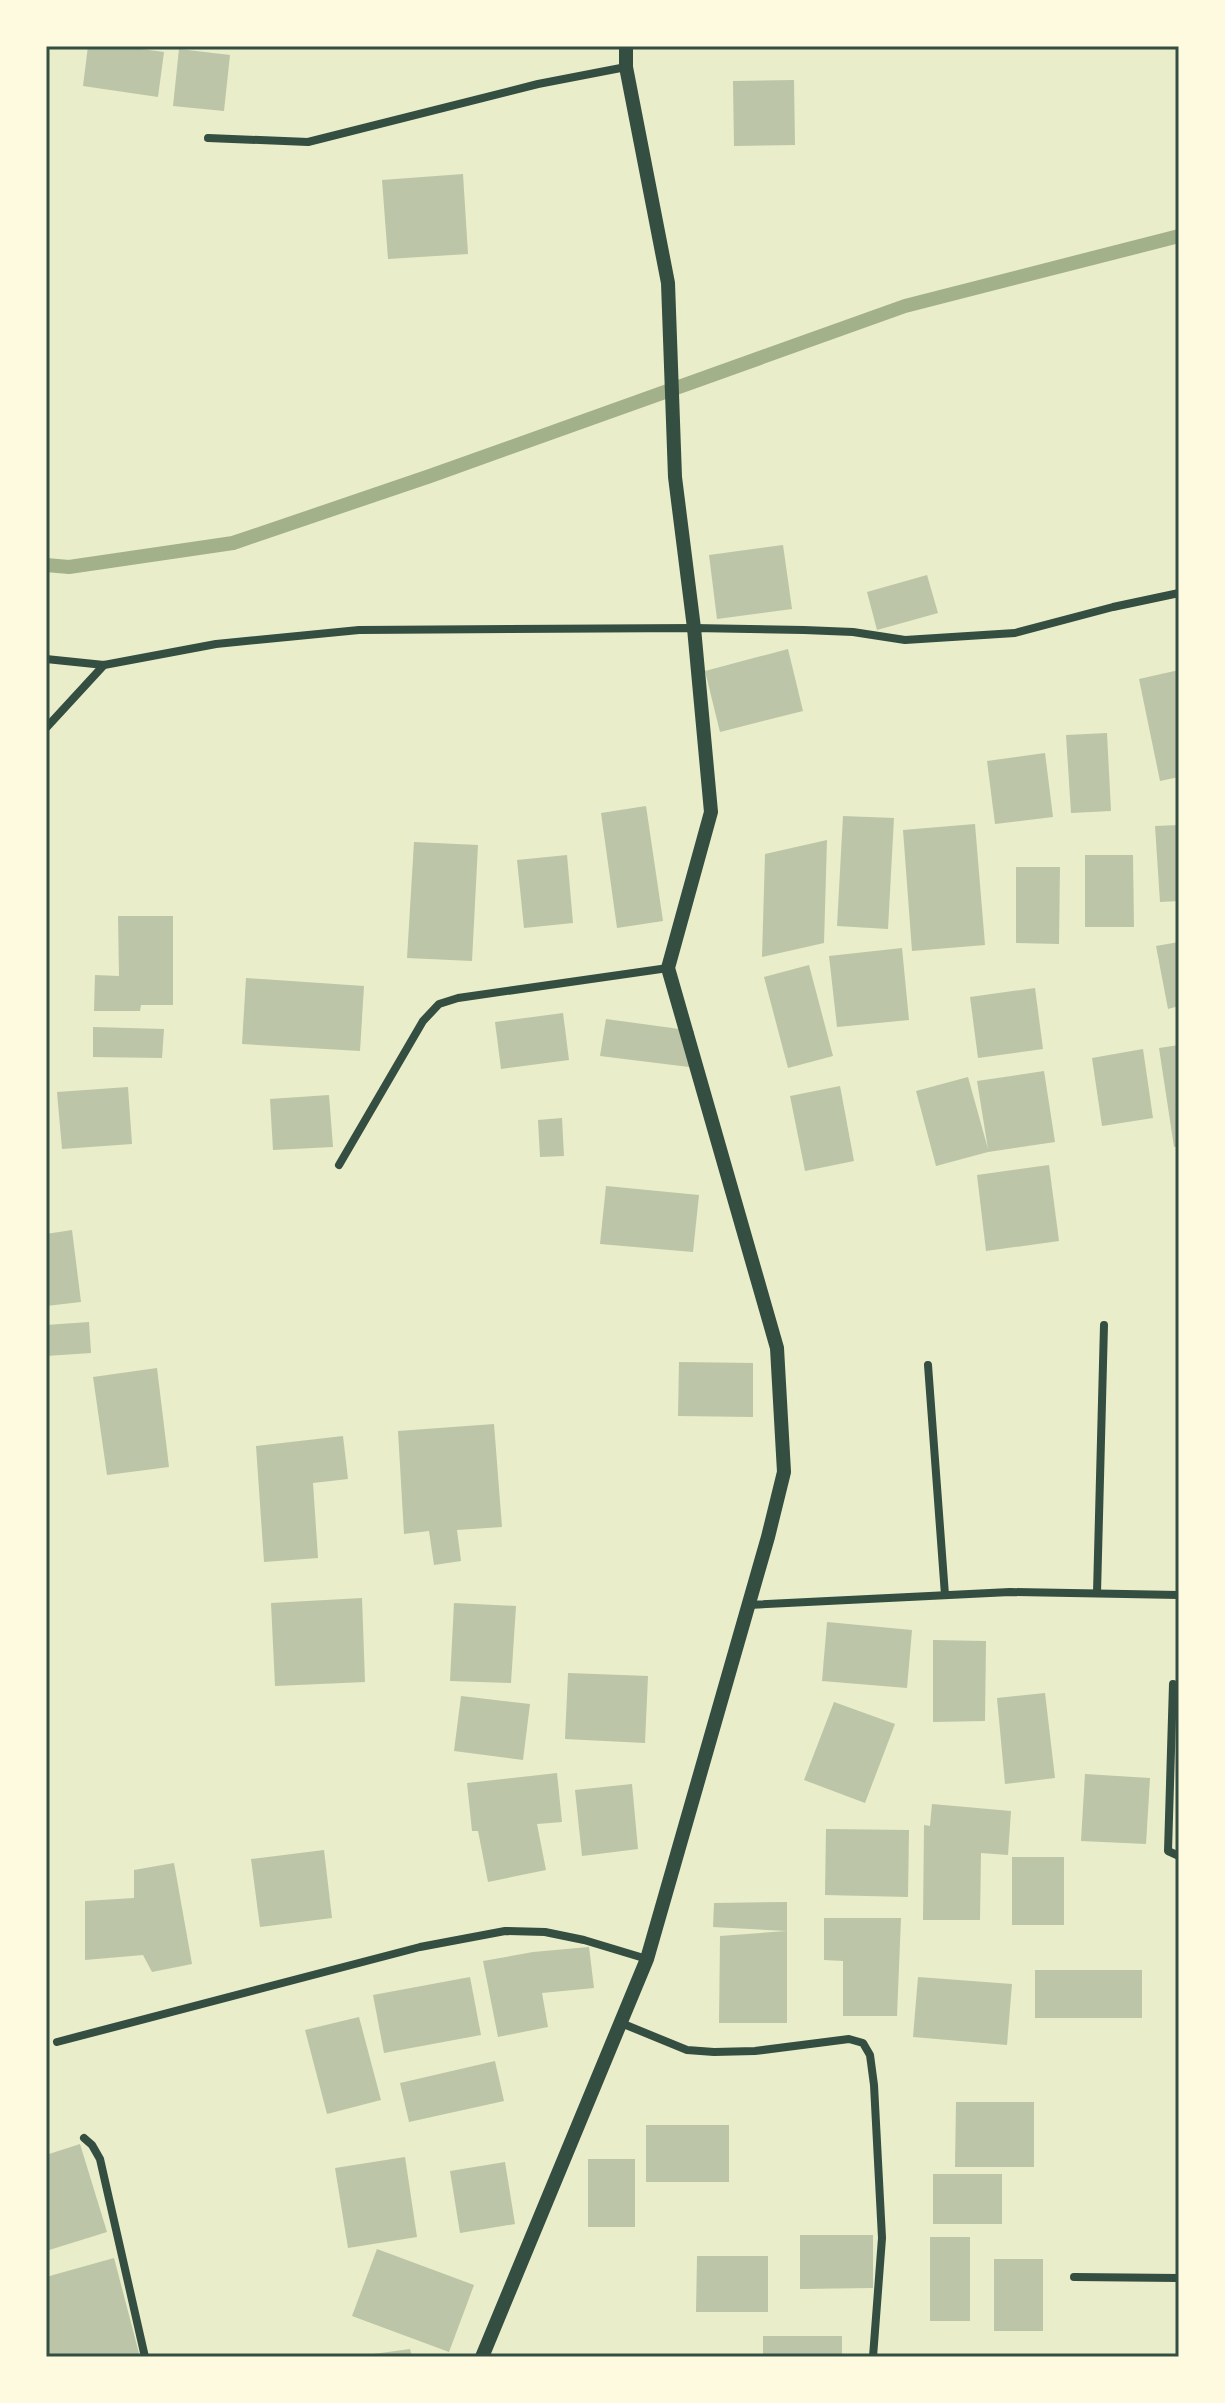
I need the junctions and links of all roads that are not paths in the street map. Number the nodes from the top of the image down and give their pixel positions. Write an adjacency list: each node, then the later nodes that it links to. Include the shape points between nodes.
1 (626, 46): 2 (street)
2 (626, 67): 3 (street, via 308,142); 5 (street, via 668,283 675,477)
3 (208, 138)
4 (1179, 593): 5 (street, via 1015,633 905,640 853,632)
5 (694, 628): 7 (street, via 359,630 216,644); 9 (street, via 711,812)
6 (46, 659): 7 (street)
7 (104, 665): 8 (street)
8 (46, 728)
9 (668, 968): 10 (street, via 439,1004 423,1021); 16 (street, via 777,1348 784,1472)
10 (339, 1165)
11 (1104, 1325): 13 (street)
12 (928, 1365): 14 (street)
13 (1097, 1593): 14 (street); 15 (street)
14 (945, 1595): 16 (street)
15 (1179, 1595)
16 (748, 1605): 19 (street)
17 (1173, 1684): 18 (street, via 1168,1851)
18 (1179, 1856)
19 (647, 1959): 20 (street); 21 (street, via 558,1935 505,1931 420,1947)
20 (621, 2023): 26 (street); 27 (street, via 687,2050 755,2051 849,2039 863,2043 874,2085 882,2238)
21 (57, 2042)
22 (84, 2138): 25 (street, via 100,2159)
23 (1074, 2277): 24 (street)
24 (1179, 2278)
25 (145, 2357)
26 (482, 2357)
27 (873, 2357)

